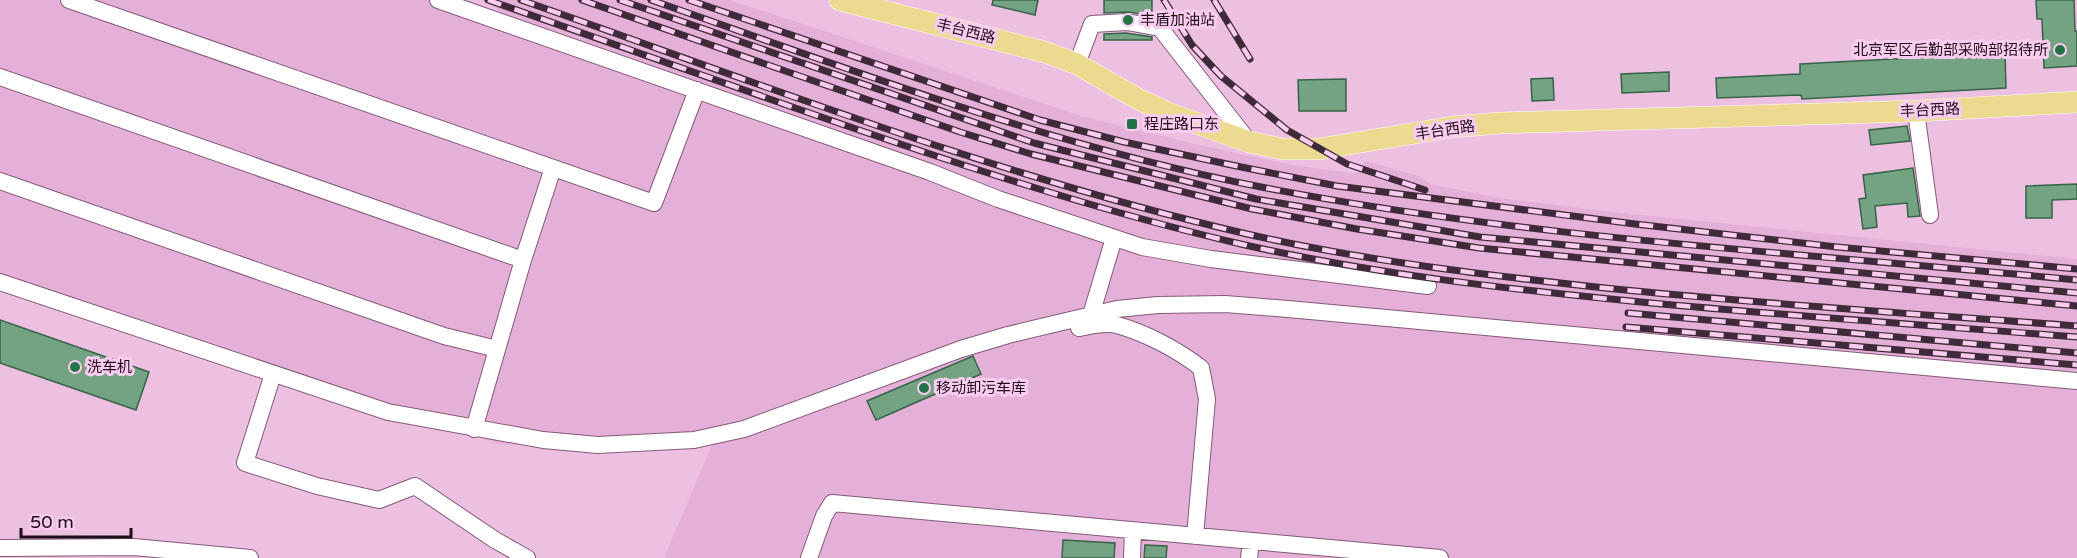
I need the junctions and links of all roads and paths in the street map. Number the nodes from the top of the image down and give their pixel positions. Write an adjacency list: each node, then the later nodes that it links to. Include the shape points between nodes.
1 (69, 0): 10 (street)
2 (438, 0): 6 (street)
3 (840, 0): 4 (main road, 丰台西路, via 1008,41)
4 (1077, 64): 9 (main road, 丰台西路, via 1168,113); 9 (street, via 1092,24 1127,22 1160,28)
5 (0, 77): 14 (street)
6 (697, 90): 10 (street, via 654,203); 13 (street)
7 (2077, 102): 8 (main road, 丰台西路)
8 (1916, 111): 9 (main road, 丰台西路, via 1500,123 1319,149 1282,149); 12 (street)
9 (1249, 142)
10 (553, 168): 14 (street)
11 (0, 181): 19 (street, via 444,336)
12 (1930, 215)
13 (1114, 238): 16 (street, via 1211,259); 17 (street)
14 (523, 260): 19 (street)
15 (0, 282): 20 (street)
16 (1428, 286)
17 (1091, 315): 18 (street); 21 (street, via 1158,305 1235,305)
18 (1008, 335): 22 (street, via 744,429 694,440 598,445); 24 (street, via 1043,336 1115,325 1172,350 1201,368 1207,399)
19 (497, 349): 22 (street)
20 (273, 374): 22 (street, via 388,412); 28 (street, via 245,463 316,486 380,500 415,486)
21 (2077, 381)
22 (474, 429)
23 (1133, 531): 24 (street); 29 (street, via 832,503); 30 (street)
24 (1195, 536): 26 (street)
25 (0, 548): 27 (street, via 134,547)
26 (1250, 550): 31 (street)
27 (250, 558)
28 (527, 558)
29 (809, 558)
30 (1132, 558)
31 (1440, 558)

